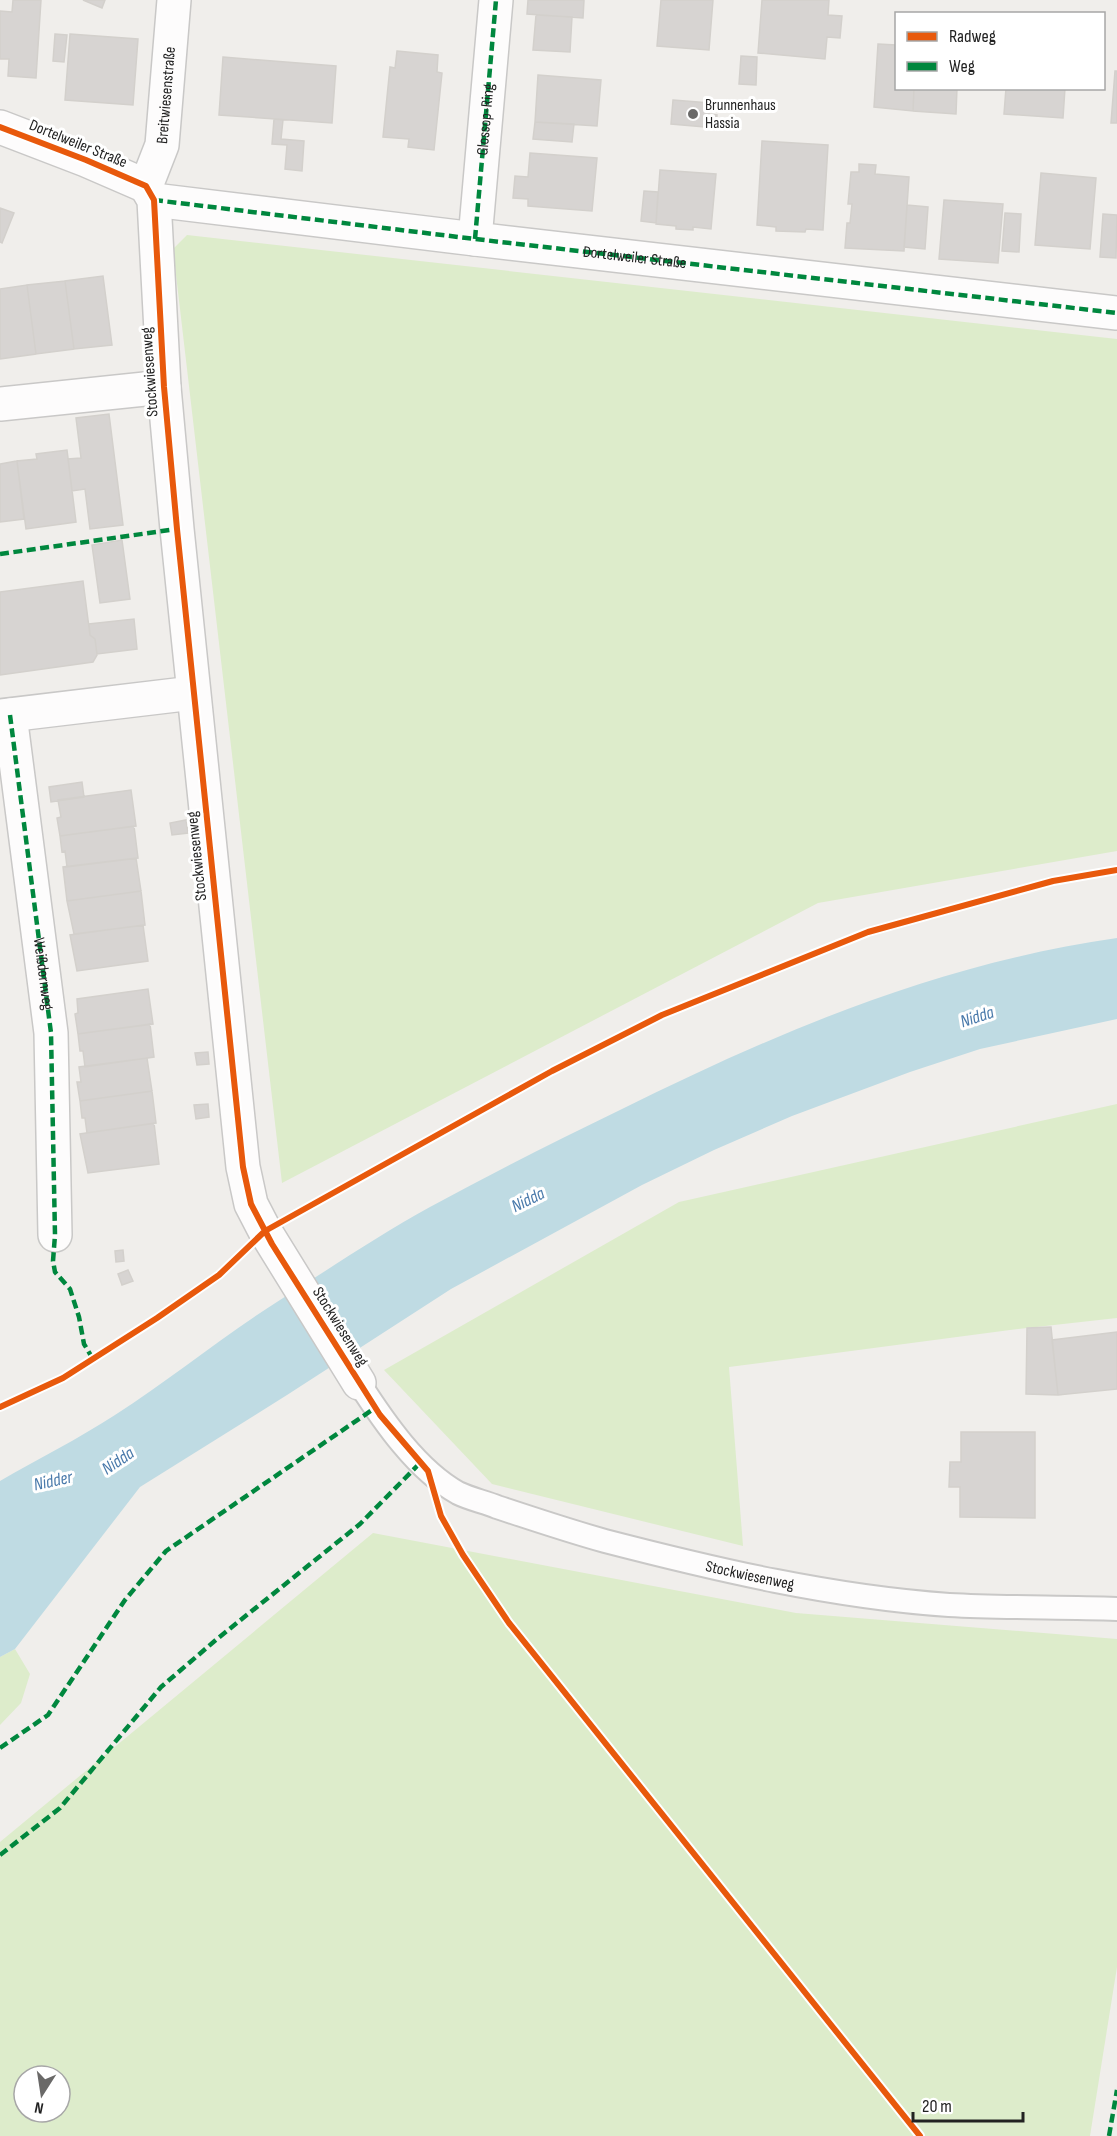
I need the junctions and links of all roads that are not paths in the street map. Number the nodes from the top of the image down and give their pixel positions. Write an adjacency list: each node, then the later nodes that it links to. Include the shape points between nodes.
1 (174, 0): 6 (street, Breitwiesenstraße, via 162,145)
2 (496, 0): 7 (street, Glossop-Ring)
3 (0, 127): 5 (street, Dortelweiler Straße)
4 (0, 146): 5 (street, Dortelweiler Straße)
5 (86, 160): 6 (street, Dortelweiler Straße)
6 (150, 193): 7 (street, Dortelweiler Straße); 9 (street, Stockwiesenweg)
7 (475, 239): 8 (street, Dortelweiler Straße)
8 (1117, 313)
9 (164, 387): 10 (street, Stockwiesenweg); 11 (street, Stockwiesenweg)
10 (0, 404)
11 (193, 693): 12 (street, Weißdornweg); 14 (street, Stockwiesenweg, via 243,1167 251,1204)
12 (5, 715): 13 (street, Weißdornweg, via 51,1033)
13 (55, 1235)
14 (359, 1383): 15 (lane, Stockwiesenweg, via 380,1415 428,1471 459,1494 579,1533 745,1574 881,1598 949,1605)
15 (1117, 1609)

